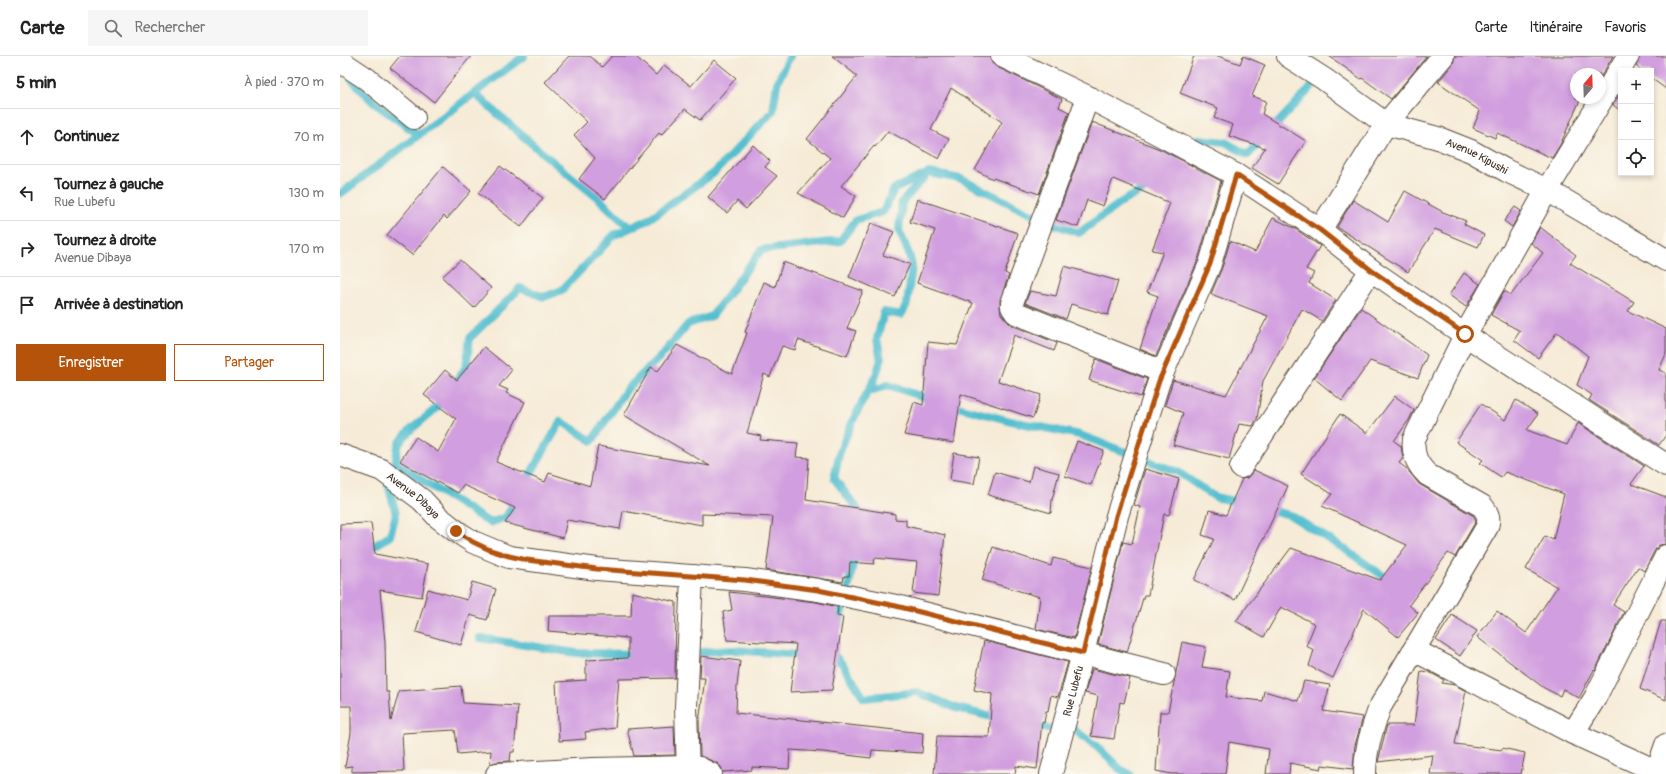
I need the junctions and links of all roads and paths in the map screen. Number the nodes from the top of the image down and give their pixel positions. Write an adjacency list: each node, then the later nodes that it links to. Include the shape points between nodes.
1 (1002, 56): 6 (street)
2 (1288, 56): 8 (street, Avenue Kipushi)
3 (1442, 56): 8 (street)
4 (1628, 56): 10 (street)
5 (340, 61): 7 (street)
6 (1088, 97): 9 (street); 15 (street, via 1012,307 1016,313)
7 (414, 118)
8 (1386, 124): 10 (street, Avenue Kipushi, via 1438,138 1471,151); 11 (street)
9 (1236, 175): 11 (street); 15 (street, Rue Lubefu, via 1210,264)
10 (1546, 190): 12 (street, Avenue Kipushi); 14 (street)
11 (1320, 230): 13 (street)
12 (1666, 260)
13 (1371, 270): 14 (street); 18 (street)
14 (1465, 334): 17 (street); 21 (street, via 1416,435 1413,448 1417,462 1428,475 1482,506 1489,520)
15 (1163, 372): 22 (street, Rue Lubefu, via 1116,516)
16 (340, 455): 20 (street, Avenue Dibaya, via 382,470 422,500 456,531 473,542 503,554 527,560 597,569)
17 (1666, 465)
18 (1241, 467)
19 (1666, 556): 24 (street, via 1595,698)
20 (692, 576): 22 (street, Avenue Dibaya, via 818,590 896,606); 26 (street, via 686,707)
21 (1414, 650): 24 (street); 31 (street, via 1380,707 1372,726 1365,758)
22 (1083, 653): 23 (street, Avenue Dibaya); 30 (street, Rue Lubefu)
23 (1164, 674)
24 (1573, 733): 27 (street)
25 (1666, 745): 27 (street)
26 (688, 771): 28 (street, via 593,769); 29 (street, via 699,768)
27 (1656, 772)
28 (497, 774)
29 (711, 774)
30 (1050, 774)
31 (1365, 774)

